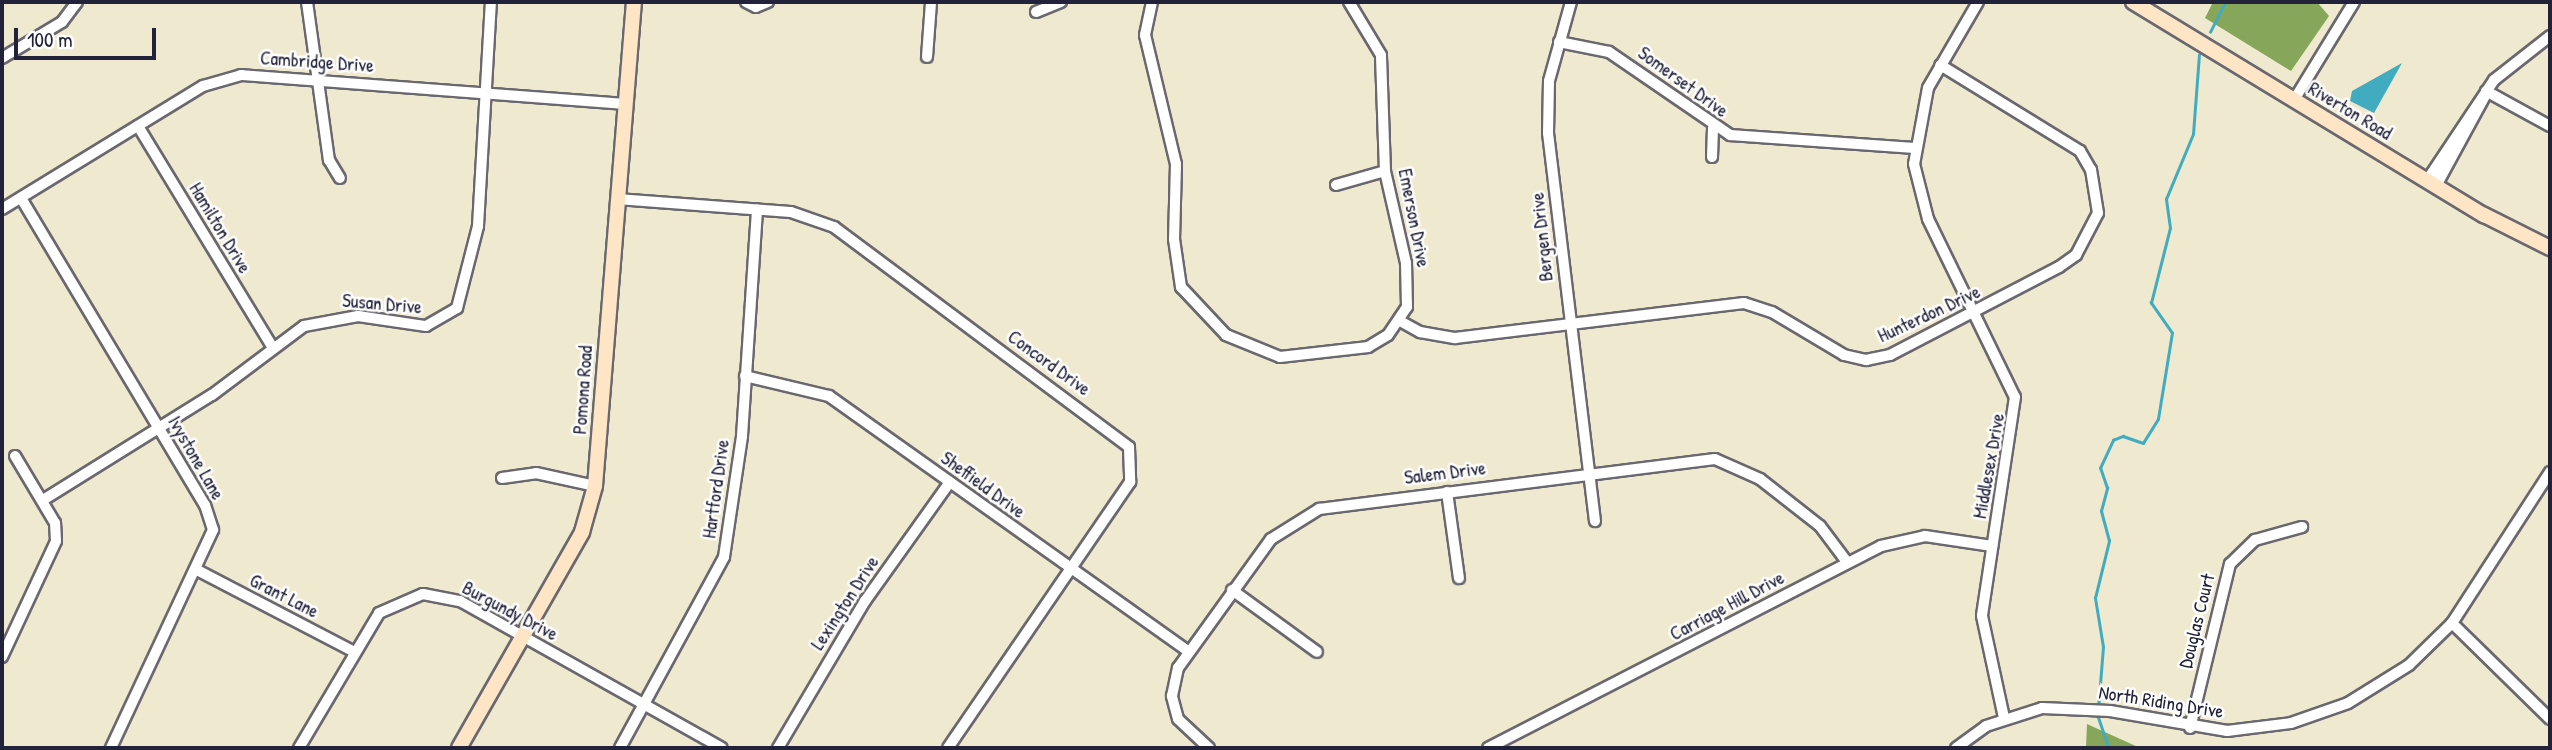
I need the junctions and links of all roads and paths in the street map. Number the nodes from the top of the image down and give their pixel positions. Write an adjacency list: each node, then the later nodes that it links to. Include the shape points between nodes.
1 (77, 2): 20 (street, via 62,22)
2 (307, 2): 22 (street)
3 (491, 2): 24 (street, Susan Drive)
4 (634, 2): 26 (street, Pomona Road)
5 (746, 2): 6 (street, via 756,7)
6 (768, 2)
7 (931, 2): 19 (street)
8 (1061, 2): 16 (street)
9 (1135, 2): 15 (street)
10 (1349, 2): 32 (street, Emerson Drive, via 1381,55)
11 (1571, 2): 18 (street, Bergen Drive)
12 (1978, 2): 21 (street, Middlesex Drive)
13 (2133, 2): 25 (street, Riverton Road)
14 (2354, 2): 25 (street)
15 (1149, 5): 42 (street, via 1145,35 1176,164 1175,265 1193,306 1246,348 1280,358 1367,347)
16 (1036, 12)
17 (2550, 36): 23 (street, via 2508,66)
18 (1559, 42): 29 (street, Somerset Drive, via 1618,57); 43 (street, Bergen Drive, via 1548,133)
19 (927, 57)
20 (2, 58)
21 (1940, 65): 30 (street, Middlesex Drive, via 1922,106); 41 (street, Hunterdon Drive, via 2074,145 2099,195 2094,230 2076,255)
22 (318, 80): 24 (street, Cambridge Drive); 27 (street, Cambridge Drive, via 220,79); 33 (street, via 329,160)
23 (2486, 91): 28 (street); 34 (street)
24 (484, 92): 26 (street, Cambridge Drive); 44 (street, Susan Drive, via 478,226 457,308 426,326 358,316 325,318)
25 (2294, 100): 34 (street, Riverton Road)
26 (624, 104): 37 (street, Pomona Road)
27 (138, 126): 36 (street, Cambridge Drive); 44 (street, Hamilton Drive)
28 (2550, 126)
29 (1713, 128): 30 (street, Somerset Drive, via 1765,142); 31 (street)
30 (1915, 148): 41 (street, Middlesex Drive, via 1928,219)
31 (1712, 157)
32 (1385, 172): 35 (street); 42 (street, Emerson Drive, via 1409,286)
33 (340, 178)
34 (2432, 181): 40 (street, Riverton Road)
35 (1335, 185)
36 (21, 198): 38 (street, Cambridge Drive); 46 (street, Ivystone Lane)
37 (617, 199): 39 (street, Concord Drive); 52 (street, Pomona Road)
38 (2, 209)
39 (757, 209): 45 (street, Hartford Drive); 59 (street, Concord Drive, via 791,212 834,227 1124,439 1133,458 1130,482)
40 (2550, 248)
41 (1975, 314): 43 (street, Hunterdon Drive, via 1866,360 1744,303); 57 (street, Middlesex Drive, via 2008,372 2017,415)
42 (1400, 321): 43 (street, Hunterdon Drive, via 1440,338)
43 (1569, 322): 48 (street, Bergen Drive)
44 (272, 348): 46 (street, Susan Drive)
45 (745, 376): 51 (street, Sheffield Drive, via 830,396); 69 (street, Hartford Drive, via 724,557)
46 (159, 428): 54 (street, Susan Drive); 60 (street, Ivystone Lane, via 212,522)
47 (15, 456): 54 (street)
48 (1587, 471): 53 (street, Salem Drive); 55 (street, Bergen Drive); 58 (street, Salem Drive, via 1692,458 1735,464 1820,526)
49 (2550, 472): 63 (street, North Riding Drive)
50 (502, 478): 52 (street, via 527,472)
51 (950, 482): 59 (street, Sheffield Drive); 78 (street, Lexington Drive, via 864,601)
52 (595, 486): 64 (street, Pomona Road, via 582,532)
53 (1447, 492): 61 (street); 62 (street, Salem Drive, via 1344,504 1298,516 1271,539)
54 (43, 499): 68 (street, via 55,523 54,551)
55 (1595, 522)
56 (2302, 527): 72 (street, Douglas Court, via 2255,540 2230,564)
57 (1992, 547): 58 (street, Carriage Hill Drive, via 1925,536); 70 (street, Middlesex Drive, via 1982,616)
58 (1847, 562): 81 (street, Carriage Hill Drive)
59 (1071, 570): 65 (street, Sheffield Drive); 79 (street, Concord Drive)
60 (199, 571): 66 (street, Grant Lane); 73 (street, Ivystone Lane)
61 (1459, 578)
62 (1232, 590): 65 (street, Salem Drive); 67 (street)
63 (2452, 623): 71 (street); 72 (street, North Riding Drive, via 2409,665 2329,711 2260,728)
64 (522, 637): 66 (street, Burgundy Drive, via 460,601 423,594 379,613); 69 (street, Burgundy Drive); 75 (street, Pomona Road)
65 (1188, 650): 80 (street, Salem Drive, via 1174,679 1174,708 1189,734)
66 (353, 652): 74 (street, Burgundy Drive)
67 (1317, 652)
68 (2, 657)
69 (645, 704): 76 (street, Hartford Drive); 77 (street, Burgundy Drive)
70 (2004, 718): 72 (street, North Riding Drive, via 2069,706); 82 (street, North Riding Drive)
71 (2550, 719)
72 (2190, 728)
73 (111, 748)
74 (299, 748)
75 (459, 748)
76 (620, 748)
77 (722, 748)
78 (778, 748)
79 (948, 748)
80 (1209, 748)
81 (1488, 748)
82 (1956, 748)

